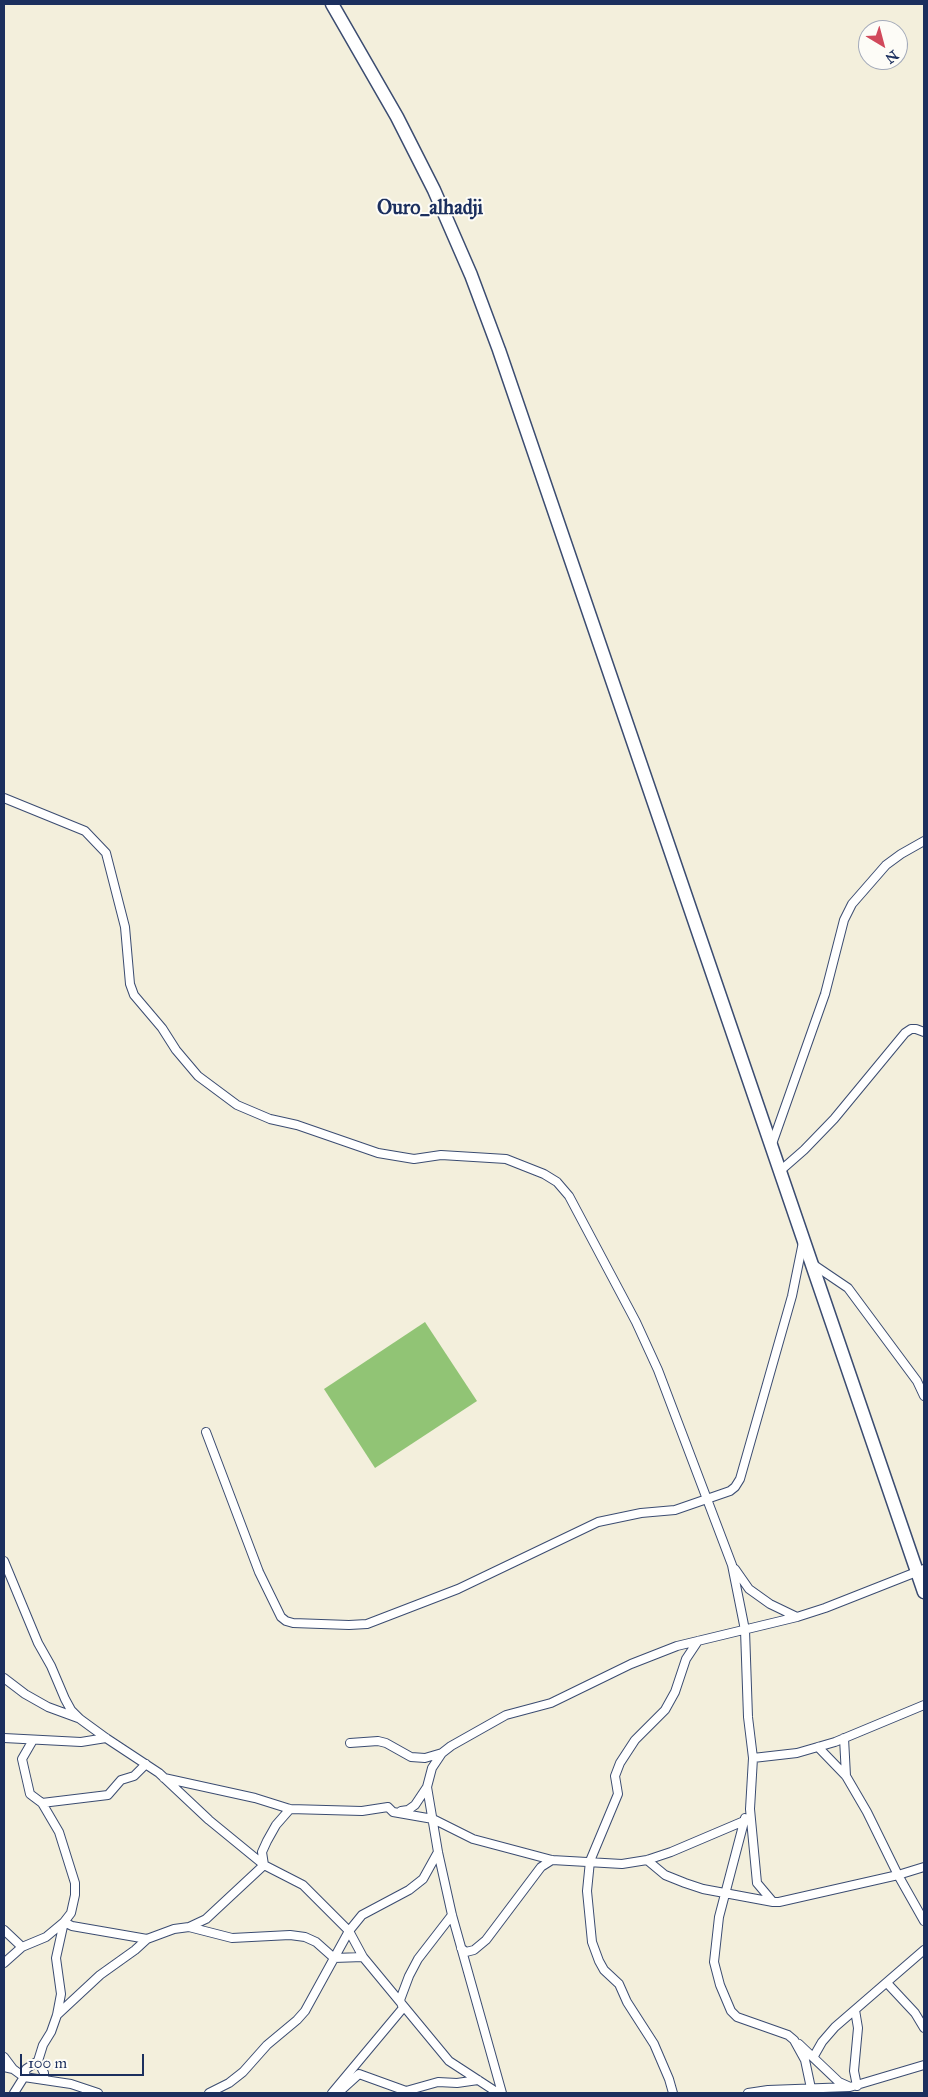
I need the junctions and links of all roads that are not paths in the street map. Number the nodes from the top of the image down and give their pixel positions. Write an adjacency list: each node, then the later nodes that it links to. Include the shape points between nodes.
1 (332, 4): 5 (main road, via 426,174 471,275 563,533)
2 (4, 798): 11 (street, via 85,831 106,853 125,928 134,995 198,1076 237,1105 378,1153 414,1159 441,1155 506,1159 557,1182 568,1196 636,1322 658,1370)
3 (924, 841): 5 (street, via 886,865 852,904 844,920 825,994)
4 (924, 1032): 6 (street, via 911,1029 905,1033 834,1119)
5 (771, 1144): 6 (main road)
6 (780, 1171): 7 (main road)
7 (804, 1238): 8 (main road); 11 (street, via 792,1296 740,1479 730,1491)
8 (814, 1265): 9 (street, via 848,1288 918,1381); 14 (main road)
9 (924, 1396)
10 (206, 1432): 11 (street, via 268,1593 286,1622 367,1624 458,1589 598,1522 675,1510)
11 (706, 1499): 13 (street)
12 (4, 1561): 21 (street, via 38,1643 65,1699)
13 (732, 1565): 16 (street, via 749,1589); 17 (street)
14 (920, 1570): 15 (main road); 16 (street)
15 (924, 1592)
16 (797, 1617): 17 (street)
17 (745, 1630): 18 (street); 29 (street)
18 (698, 1641): 28 (street, via 631,1664 551,1703 506,1715); 43 (street, via 686,1660 665,1710 635,1740 620,1764 615,1776 618,1794)
19 (4, 1678): 21 (street, via 48,1707)
20 (924, 1705): 24 (street)
21 (80, 1719): 23 (street)
22 (4, 1738): 25 (street)
23 (106, 1738): 25 (street, via 81,1742); 30 (street)
24 (844, 1738): 27 (street); 31 (street)
25 (33, 1740): 34 (street, via 22,1759 30,1794)
26 (350, 1743): 28 (street, via 386,1742 410,1757 418,1758)
27 (818, 1747): 29 (street); 31 (street)
28 (442, 1754): 33 (street, via 432,1768)
29 (753, 1758): 36 (street)
30 (146, 1764): 32 (street); 34 (street, via 134,1776 122,1780 108,1796)
31 (846, 1776): 46 (street)
32 (162, 1777): 35 (street); 44 (street)
33 (427, 1787): 37 (street, via 415,1805 408,1810); 38 (street)
34 (42, 1803): 51 (street, via 59,1832 74,1882 71,1913)
35 (290, 1809): 37 (street, via 362,1811 388,1807); 44 (street, via 267,1841 262,1852)
36 (750, 1809): 39 (street); 48 (street, via 757,1883)
37 (393, 1812): 38 (street)
38 (433, 1819): 40 (street); 41 (street, via 474,1839)
39 (744, 1821): 42 (street); 47 (street)
40 (438, 1852): 49 (street); 54 (street, via 423,1879 409,1890 362,1914)
41 (552, 1860): 43 (street); 57 (street, via 541,1867 486,1940 474,1950 466,1952)
42 (647, 1860): 43 (street, via 622,1864); 47 (street, via 665,1875)
43 (590, 1862): 88 (street, via 587,1891 592,1942 604,1970 619,1984 654,2044)
44 (264, 1865): 52 (street, via 206,1919); 54 (street, via 302,1885)
45 (924, 1867): 46 (street)
46 (898, 1875): 48 (street); 50 (street)
47 (725, 1893): 48 (street); 69 (street, via 714,1962 731,2011 737,2017)
48 (773, 1902)
49 (452, 1915): 57 (street); 65 (street, via 409,1976 400,2000)
50 (924, 1921)
51 (64, 1922): 55 (street); 56 (street, via 46,1938); 63 (street, via 56,1958)
52 (189, 1927): 55 (street); 60 (street, via 232,1938 272,1934 305,1937)
53 (4, 1930): 56 (street)
54 (349, 1931): 59 (street); 60 (street)
55 (147, 1939): 64 (street, via 100,1975)
56 (22, 1947): 61 (street)
57 (461, 1948): 87 (street)
58 (924, 1950): 62 (street)
59 (362, 1957): 60 (street); 65 (street)
60 (334, 1958): 83 (street, via 297,2020 267,2045 243,2072)
61 (4, 1963)
62 (887, 1982): 66 (street); 68 (street)
63 (60, 1994): 64 (street); 67 (street)
64 (78, 1997): 67 (street)
65 (404, 2008): 78 (street, via 449,2061); 84 (street)
66 (855, 2010): 70 (street, via 835,2027); 79 (street, via 858,2028)
67 (57, 2015): 72 (street)
68 (924, 2028)
69 (794, 2040): 70 (street); 80 (street, via 805,2060)
70 (814, 2056): 79 (street, via 839,2082)
71 (4, 2057): 75 (street)
72 (38, 2061): 76 (street, via 26,2069); 77 (street)
73 (924, 2065): 79 (street)
74 (4, 2066): 75 (street)
75 (12, 2069): 76 (street)
76 (24, 2077): 77 (street); 81 (street)
77 (44, 2080): 82 (street)
78 (478, 2080): 85 (street, via 438,2082 406,2091 359,2074); 86 (street)
79 (853, 2087): 80 (street)
80 (812, 2091): 89 (street)
81 (14, 2093)
82 (98, 2093)
83 (209, 2093)
84 (332, 2093)
85 (338, 2093)
86 (498, 2093)
87 (502, 2093)
88 (673, 2093)
89 (748, 2093)

